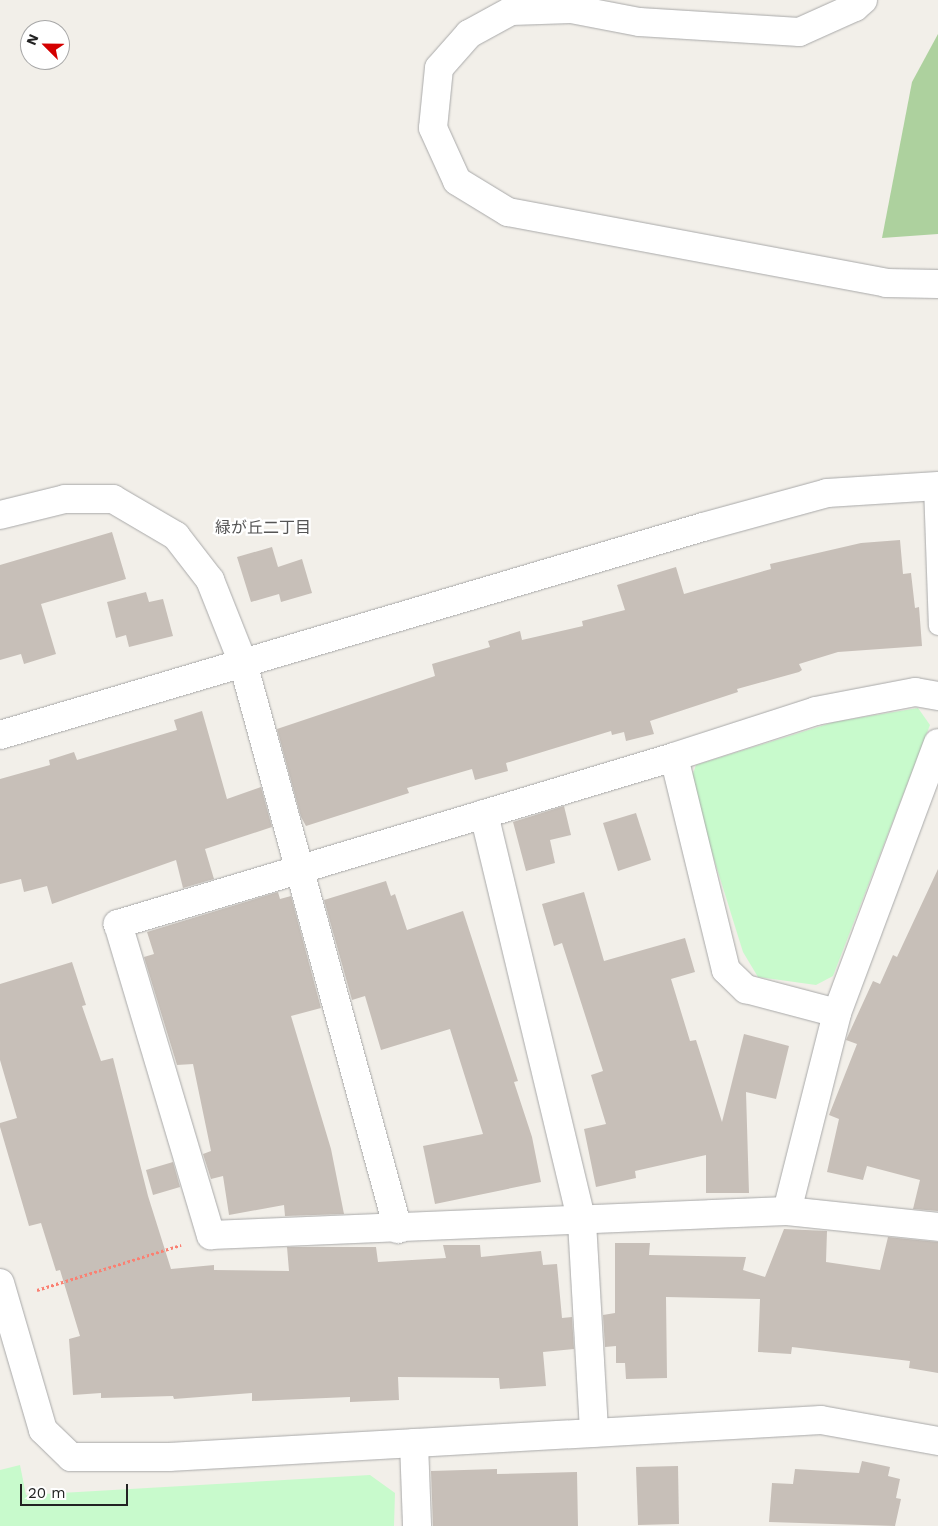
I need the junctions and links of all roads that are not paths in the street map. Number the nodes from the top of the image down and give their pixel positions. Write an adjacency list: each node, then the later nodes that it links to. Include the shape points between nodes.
1 (863, 0): 2 (street, via 855,7 799,32 639,22 571,9 511,11 469,34 439,68 433,128 457,181 508,212 886,283)
2 (938, 284)
3 (936, 486): 5 (lane); 6 (street, via 827,493 703,526)
4 (0, 515): 6 (street, via 65,500 113,499 176,536 210,580)
5 (938, 626)
6 (243, 663): 8 (street); 12 (street)
7 (938, 696): 10 (street, via 915,692 816,711)
8 (0, 735)
9 (938, 743): 13 (street)
10 (674, 757): 11 (street); 13 (street, via 726,970 746,989)
11 (484, 814): 12 (street); 15 (street)
12 (298, 870): 17 (street); 17 (street, via 118,924 211,1235)
13 (837, 1013): 14 (street)
14 (787, 1211): 15 (street); 16 (street)
15 (582, 1222): 17 (street); 19 (street)
16 (938, 1228)
17 (398, 1229)
18 (2, 1291): 21 (street, via 43,1430 71,1457 169,1458)
19 (594, 1433): 20 (street, via 822,1420); 21 (street)
20 (938, 1441)
21 (414, 1443): 22 (street)
22 (417, 1526)

